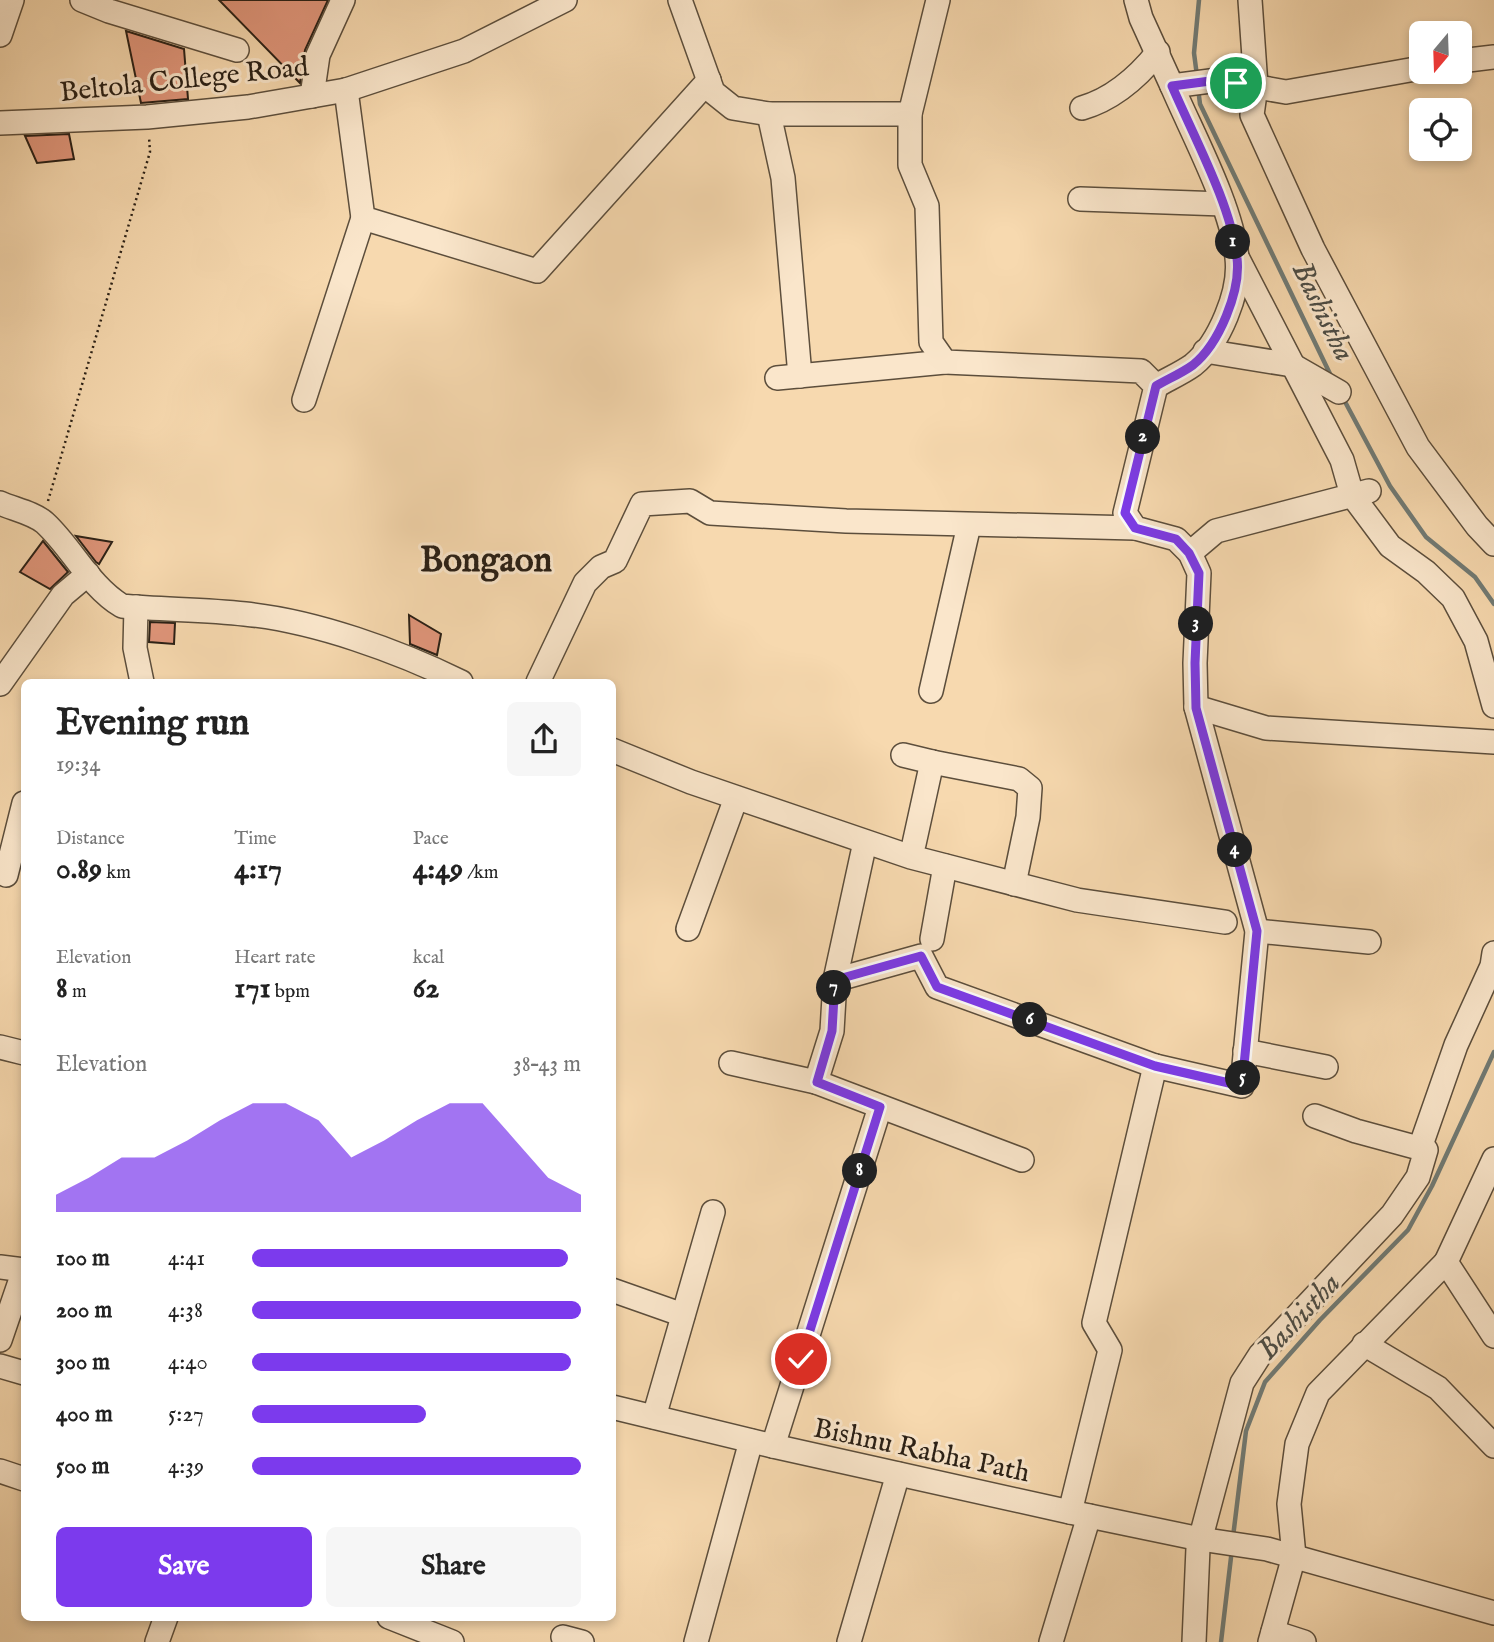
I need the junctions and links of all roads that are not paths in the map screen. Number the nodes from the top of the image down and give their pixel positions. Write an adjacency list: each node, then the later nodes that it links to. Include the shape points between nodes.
1 (12, 0): 9 (street)
2 (82, 0): 10 (street)
3 (343, 0): 19 (street, via 318,55)
4 (565, 0): 18 (street, Beltola College Road, via 464,51)
5 (680, 0): 15 (street)
6 (938, 0): 22 (street)
7 (1136, 0): 11 (street)
8 (1250, 0): 17 (street)
9 (0, 35)
10 (237, 50)
11 (1158, 52): 16 (street); 20 (street, via 1127,84)
12 (1494, 57): 13 (street)
13 (1472, 60)
14 (1409, 70): 17 (street, via 1286,92)
15 (709, 80): 21 (street, via 713,92 733,108); 26 (street, via 537,271)
16 (1179, 85): 17 (street, via 1218,80); 25 (street)
17 (1256, 86): 38 (street, via 1252,115 1313,249 1418,447)
18 (346, 90): 19 (street, Beltola College Road); 26 (street)
19 (312, 96): 23 (street, Beltola College Road, via 147,117)
20 (1082, 108)
21 (769, 114): 22 (street); 29 (street, via 783,178 788,377)
22 (910, 114): 29 (street, via 910,164 927,206 931,342)
23 (0, 123)
24 (1080, 199): 25 (street)
25 (1223, 204): 27 (street)
26 (363, 219): 33 (street)
27 (1238, 259): 28 (street, via 1224,323); 30 (street)
28 (1205, 351): 30 (street); 31 (street, via 1193,365)
29 (946, 362): 31 (street, via 1141,371)
30 (1292, 365): 32 (street); 34 (street)
31 (1156, 386): 37 (street, via 1125,513)
32 (1339, 392)
33 (304, 400)
34 (1361, 493): 39 (street, via 1216,531); 48 (street, via 1390,546 1453,598 1476,641)
35 (0, 503): 40 (street, via 43,521)
36 (968, 524): 37 (street); 45 (street, via 710,513 690,501 642,503 615,561 585,583); 47 (street)
37 (1135, 528): 39 (street, via 1176,539)
38 (1494, 544)
39 (1189, 553): 49 (street, via 1199,573)
40 (88, 574): 41 (street, via 104,595 121,606); 46 (street, via 63,595)
41 (136, 607): 42 (street, via 247,614 334,632); 43 (street, via 135,648)
42 (424, 674): 44 (street)
43 (141, 679)
44 (447, 679)
45 (539, 679)
46 (0, 684)
47 (931, 691)
48 (1494, 706)
49 (1196, 708): 50 (street, via 1266,728); 63 (street)
50 (1494, 742)
51 (616, 752): 54 (street)
52 (903, 755): 53 (street)
53 (932, 762): 57 (street); 60 (street, via 1019,779 1030,788)
54 (736, 798): 56 (street); 62 (street)
55 (21, 819): 59 (street)
56 (855, 839): 58 (street); 67 (street)
57 (914, 844)
58 (945, 866): 60 (street); 64 (street)
59 (10, 876)
60 (1014, 884): 61 (street, via 1077,900)
61 (1225, 922)
62 (688, 929)
63 (1257, 931): 65 (street); 69 (street)
64 (932, 939)
65 (1369, 942)
66 (1494, 953): 77 (street, via 1455,1045)
67 (835, 980): 72 (street, via 921,956 937,987); 74 (street, via 832,1031)
68 (0, 1047): 70 (street)
69 (1245, 1051): 72 (street, via 1242,1086); 73 (street)
70 (21, 1052)
71 (731, 1063): 74 (street)
72 (1155, 1066): 99 (street, via 1094,1323 1110,1350)
73 (1326, 1067)
74 (817, 1082): 75 (street)
75 (880, 1107): 79 (street); 94 (street)
76 (1315, 1115): 77 (street)
77 (1420, 1148): 100 (street, via 1426,1150 1418,1177 1392,1215 1260,1355 1242,1383)
78 (1494, 1159): 81 (street)
79 (1022, 1160)
80 (713, 1212): 86 (street)
81 (1446, 1262): 87 (street); 89 (street)
82 (0, 1267): 83 (street)
83 (21, 1270)
84 (21, 1279): 88 (street)
85 (616, 1291): 86 (street)
86 (683, 1315): 93 (street)
87 (1494, 1336)
88 (0, 1340)
89 (1364, 1344): 95 (street, via 1438,1388); 101 (street, via 1318,1393 1297,1444 1289,1504)
90 (0, 1366): 91 (street)
91 (21, 1372)
92 (616, 1408): 93 (street, Bishnu Rabha Path)
93 (654, 1417): 94 (street, Bishnu Rabha Path)
94 (762, 1444): 97 (street, Bishnu Rabha Path); 108 (street)
95 (1494, 1446)
96 (0, 1471): 98 (street)
97 (898, 1474): 99 (street, Bishnu Rabha Path); 109 (street)
98 (21, 1478)
99 (1079, 1514): 100 (street, Bishnu Rabha Path); 110 (street)
100 (1211, 1541): 101 (street, Bishnu Rabha Path); 111 (street)
101 (1294, 1556): 102 (street, Bishnu Rabha Path); 105 (street)
102 (1494, 1613)
103 (165, 1621): 106 (street)
104 (399, 1621): 107 (street)
105 (1272, 1637): 112 (street)
106 (157, 1642)
107 (452, 1642)
108 (696, 1642)
109 (849, 1642)
110 (1051, 1642)
111 (1194, 1642)
112 (1304, 1642)

